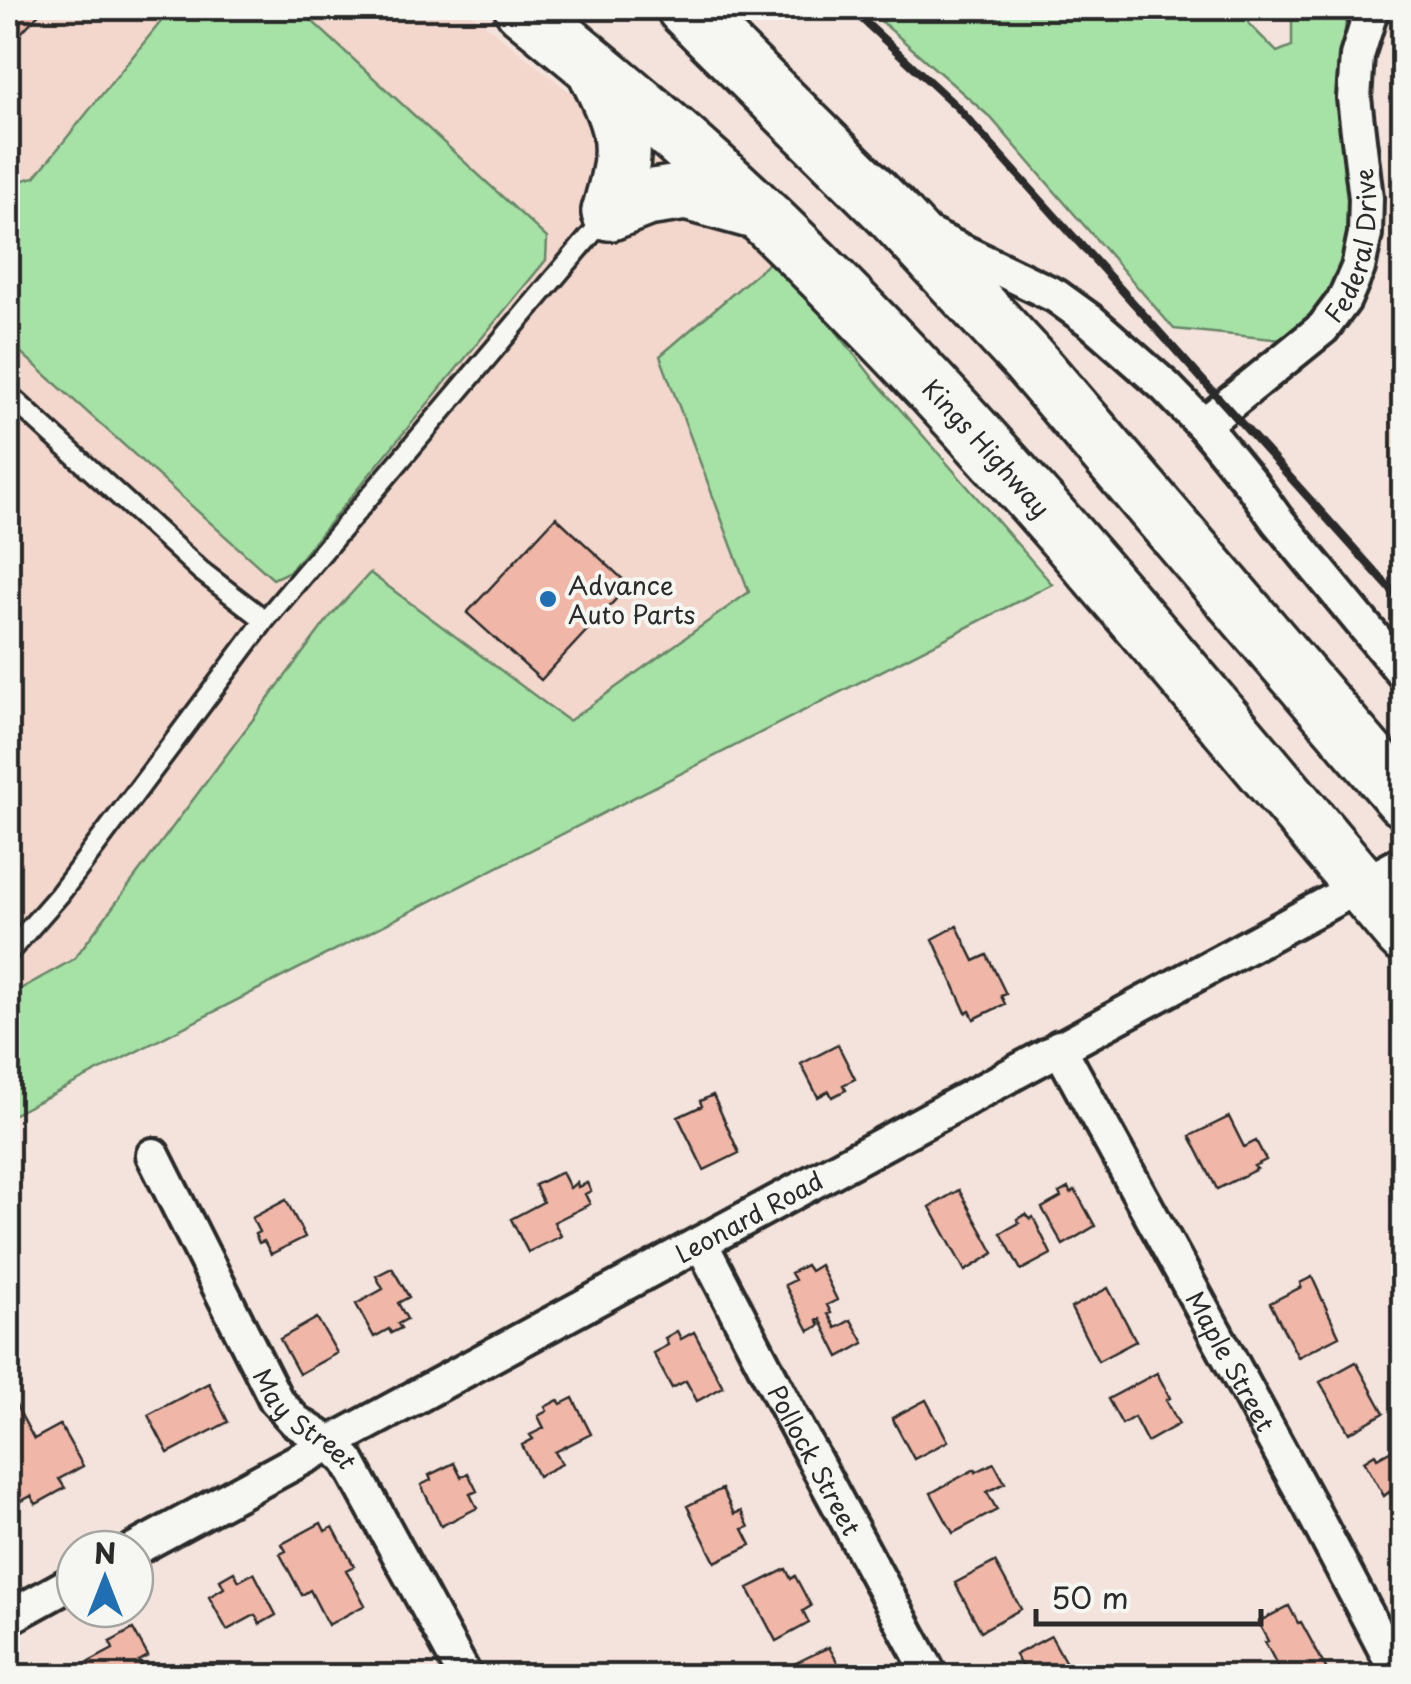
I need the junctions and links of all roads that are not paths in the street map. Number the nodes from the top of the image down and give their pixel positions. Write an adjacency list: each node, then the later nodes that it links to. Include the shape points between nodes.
1 (523, 8): 4 (highway, Kings Highway)
2 (684, 8): 7 (highway)
3 (1372, 8): 9 (street, Federal Drive, via 1354,98 1366,198 1358,268 1323,328)
4 (593, 66): 5 (highway, via 618,115 625,154); 6 (highway, Kings Highway)
5 (610, 212): 6 (highway, via 686,192); 10 (lane)
6 (760, 213): 13 (highway, Kings Highway, via 899,352 1210,706)
7 (893, 214): 9 (street, via 1056,296); 12 (highway, via 1027,358)
8 (8, 394): 10 (lane)
9 (1202, 425): 11 (street)
10 (265, 620): 15 (lane)
11 (1404, 674)
12 (1404, 799)
13 (1383, 874): 14 (highway, Kings Highway); 16 (street, Leonard Road)
14 (1404, 935)
15 (8, 953)
16 (1058, 1047): 18 (street, Leonard Road); 25 (street, Maple Street)
17 (153, 1155): 19 (street, May Street, via 276,1400)
18 (701, 1243): 19 (street, Leonard Road); 24 (street, Pollock Street)
19 (331, 1444): 20 (street, Leonard Road); 23 (street, May Street, via 348,1461)
20 (155, 1538)
21 (55, 1592): 22 (street)
22 (8, 1618)
23 (465, 1676)
24 (931, 1676)
25 (1399, 1676)

